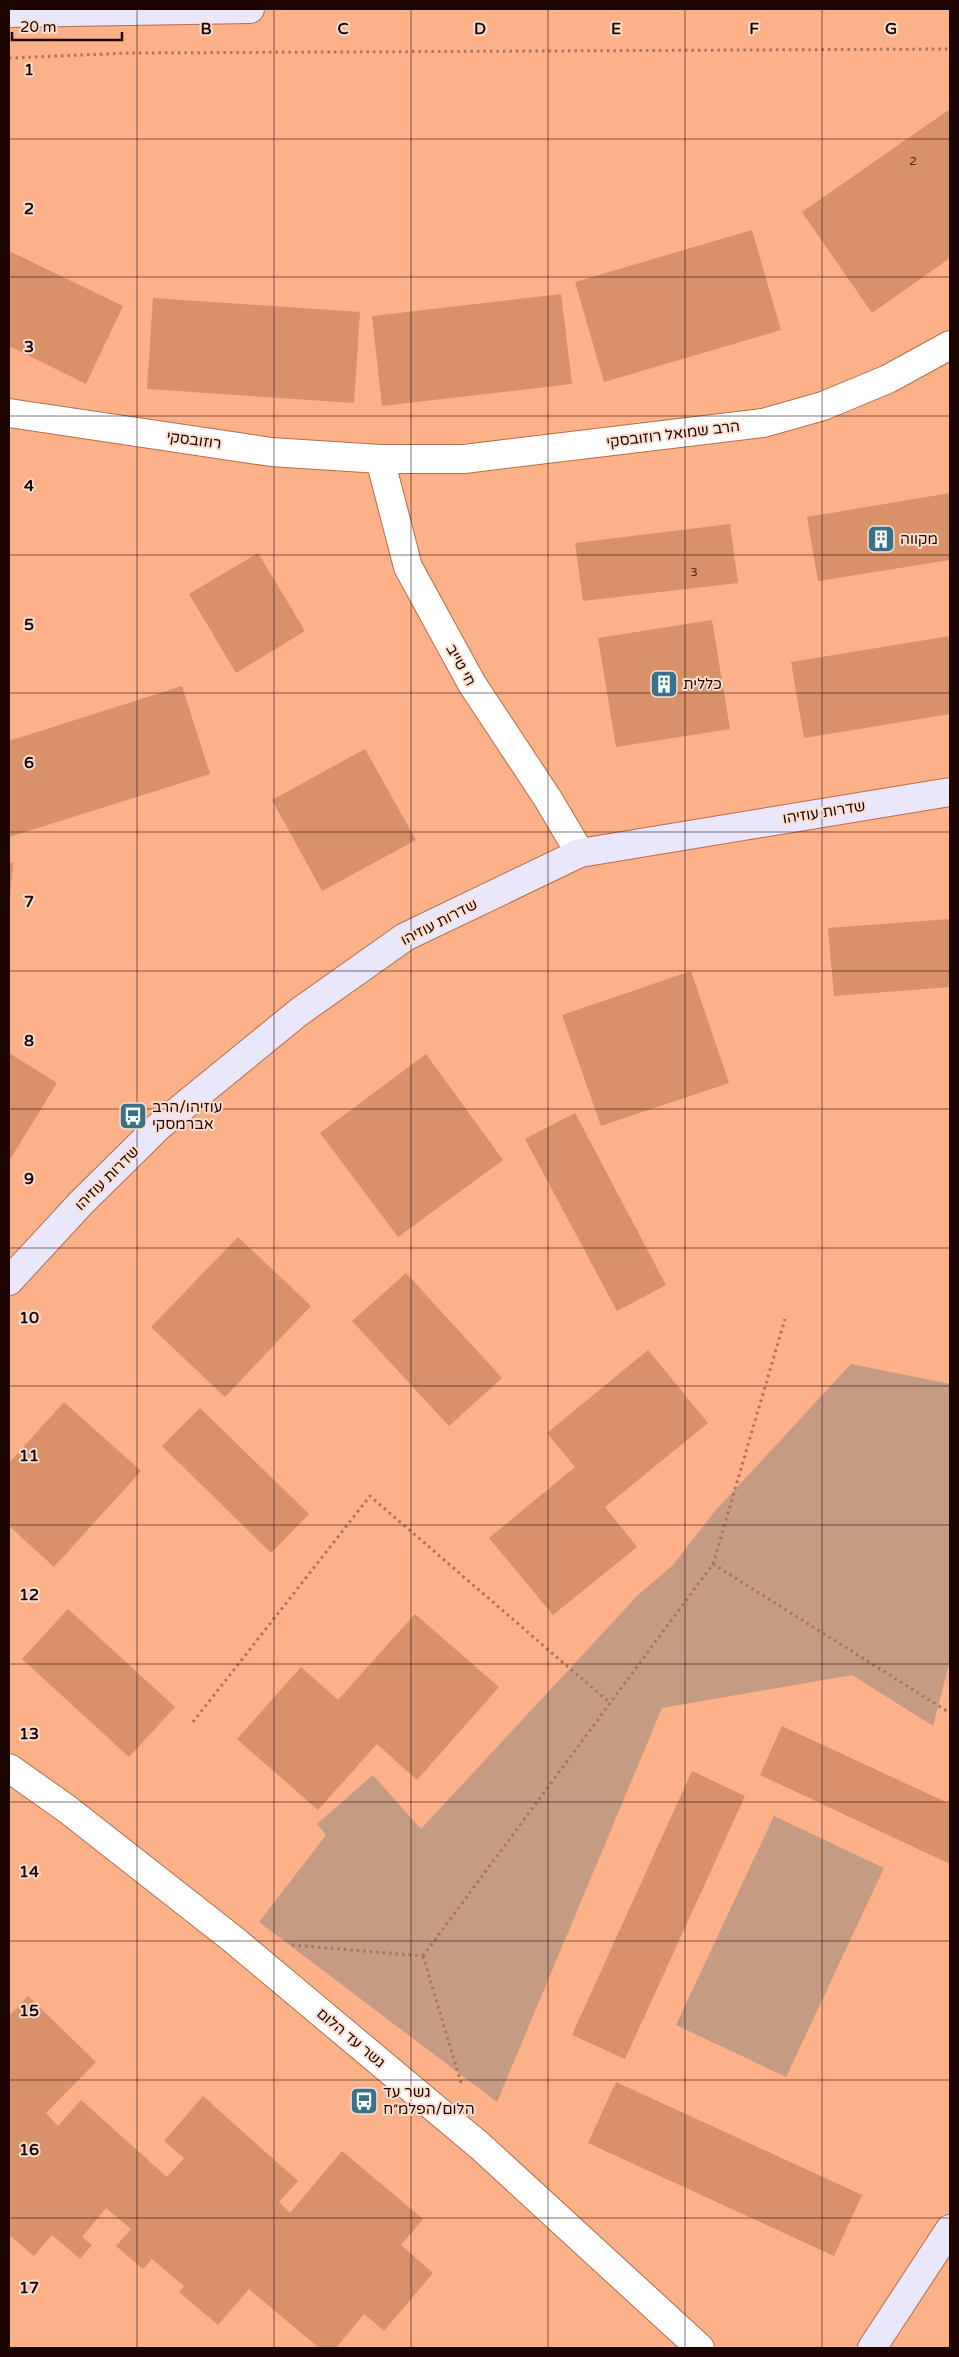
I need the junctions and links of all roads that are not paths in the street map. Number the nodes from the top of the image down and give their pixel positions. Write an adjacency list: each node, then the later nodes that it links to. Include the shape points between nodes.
1 (250, 9): 2 (street)
2 (9, 13)
3 (950, 345): 5 (street, הרב שמואל רוזובסקי, via 888,380 822,406 763,423 464,459)
4 (9, 413): 5 (street, רוזובסקי, via 270,452)
5 (380, 459): 7 (street, חי טייב, via 408,568 472,684)
6 (950, 792): 7 (street, שדרות עוזיהו)
7 (580, 853): 8 (street, שדרות עוזיהו, via 405,937 299,1012 158,1127)
8 (9, 1281)
9 (9, 1768): 11 (street, גשר עד הלום, via 249,1952 487,2153)
10 (950, 2229): 12 (street)
11 (700, 2348)
12 (872, 2348)

